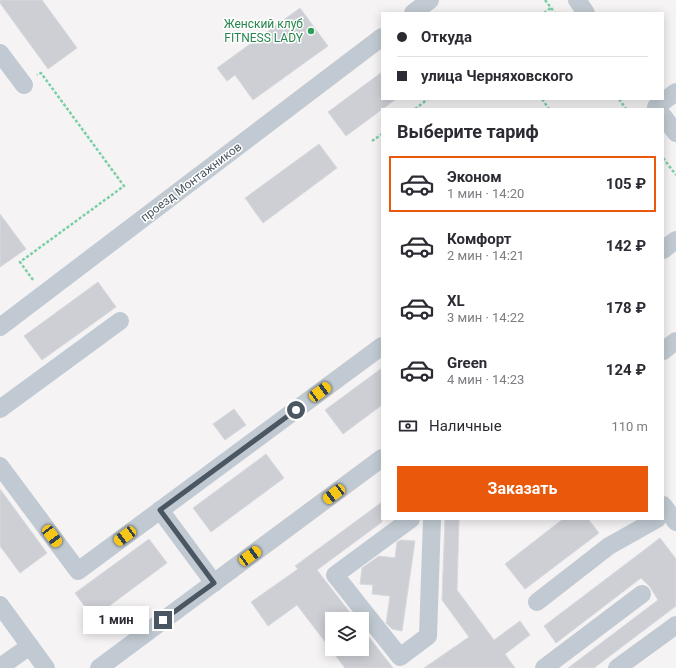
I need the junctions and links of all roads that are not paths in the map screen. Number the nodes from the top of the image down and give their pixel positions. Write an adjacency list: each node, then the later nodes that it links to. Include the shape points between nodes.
1 (430, 0): 3 (street)
2 (577, 0): 4 (street)
3 (414, 12)
4 (585, 12)
5 (381, 37): 15 (street, проезд Монтажников)
6 (0, 53): 7 (street)
7 (24, 85)
8 (676, 92): 9 (street)
9 (657, 108)
10 (664, 121): 11 (street)
11 (671, 134)
12 (676, 240): 13 (street)
13 (664, 249)
14 (120, 321): 19 (street)
15 (0, 327)
16 (676, 341): 18 (street)
17 (381, 347): 22 (street)
18 (664, 350)
19 (0, 409)
20 (381, 459): 26 (street)
21 (0, 466): 22 (street, via 78,571)
22 (160, 510): 26 (street)
23 (410, 520): 24 (street, via 335,575 400,657 428,636)
24 (432, 520)
25 (657, 520): 28 (street, via 609,546)
26 (214, 583): 35 (street)
27 (642, 594): 32 (street)
28 (537, 602)
29 (0, 605): 31 (street)
30 (676, 625): 36 (street)
31 (30, 646): 33 (street); 34 (street)
32 (556, 664)
33 (0, 667)
34 (46, 668)
35 (99, 668)
36 (617, 668)

